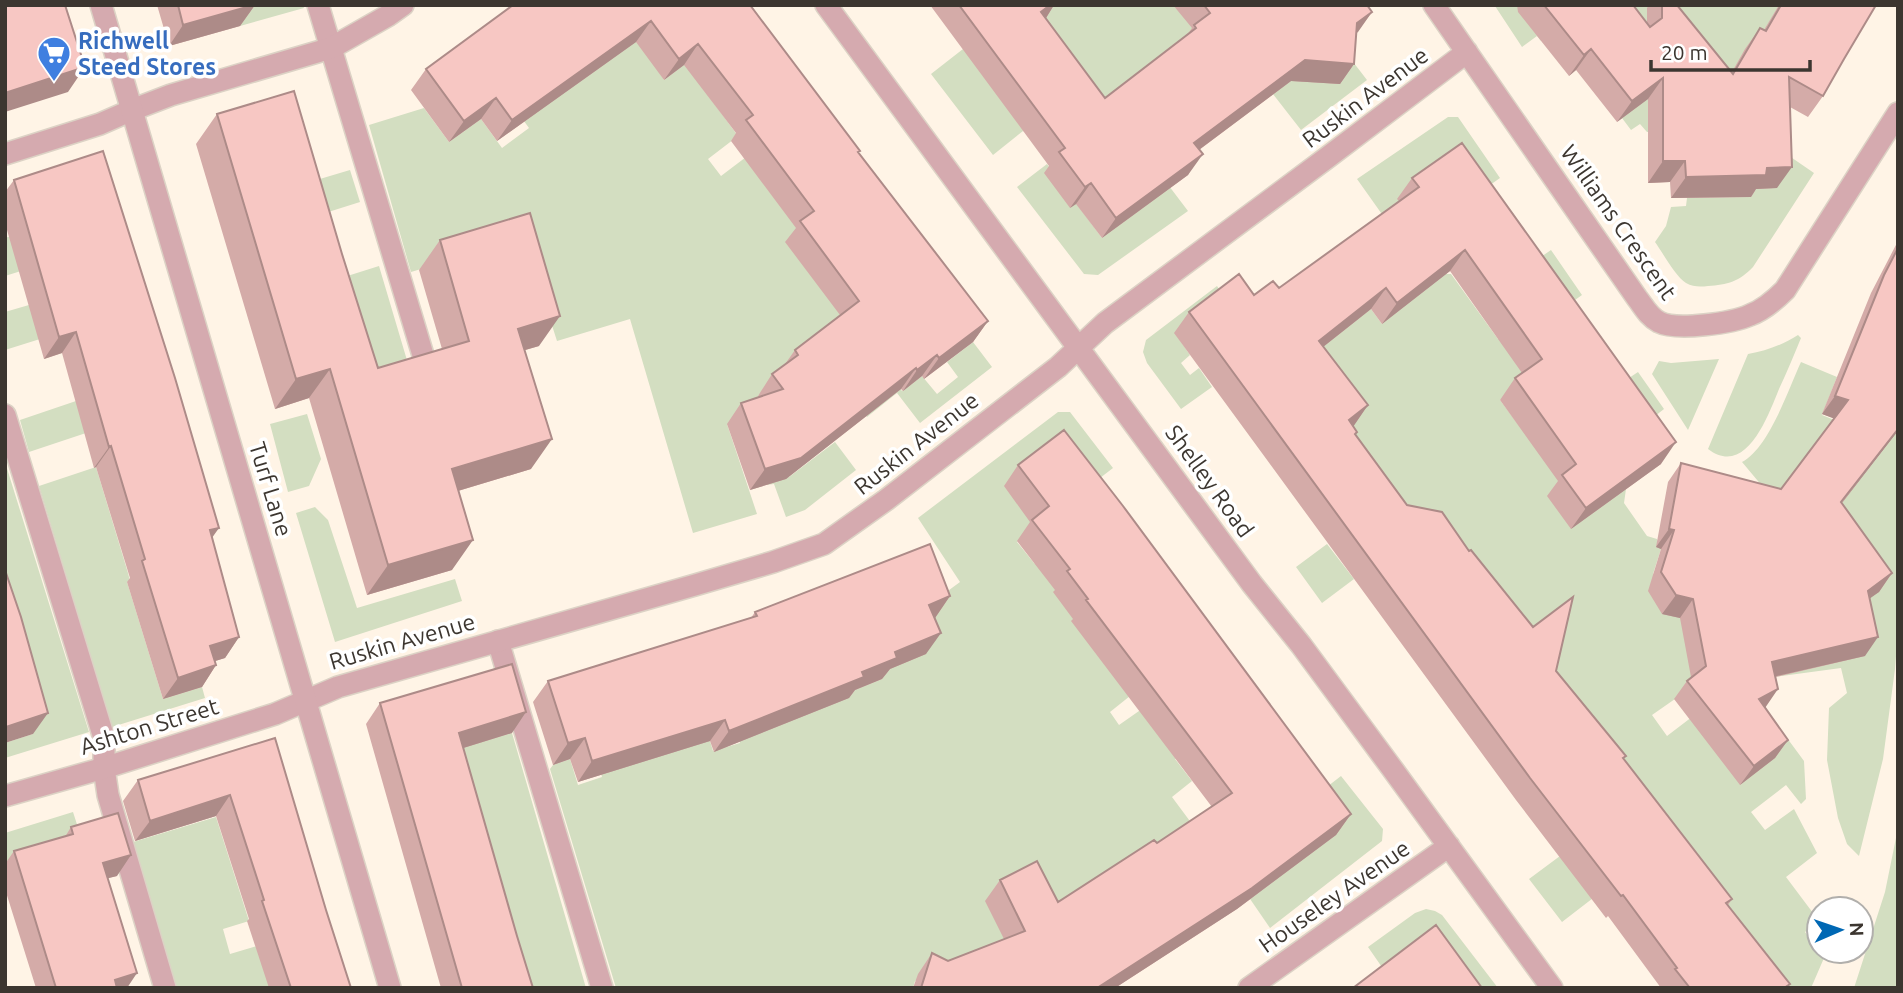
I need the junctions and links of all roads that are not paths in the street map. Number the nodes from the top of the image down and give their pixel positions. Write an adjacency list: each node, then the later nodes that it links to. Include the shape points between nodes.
1 (101, 5): 8 (street, Turf Lane)
2 (318, 5): 6 (street)
3 (403, 5): 6 (street)
4 (826, 5): 11 (street, Shelley Road)
5 (1434, 5): 7 (street, Williams Crescent)
6 (331, 48): 8 (street); 12 (street)
7 (1467, 52): 9 (street, Williams Crescent, via 1650,316 1673,326 1733,320 1771,304 1785,290); 11 (street, Ruskin Avenue)
8 (132, 110): 10 (street); 15 (street, Turf Lane)
9 (1898, 113)
10 (5, 154)
11 (1078, 347): 14 (street, Ruskin Avenue, via 1058,367 824,544); 18 (street, Shelley Road)
12 (423, 355)
13 (5, 415): 16 (street, via 104,738)
14 (498, 641): 15 (street, Ruskin Avenue, via 329,690); 21 (street)
15 (306, 701): 16 (street, Ashton Street); 20 (street, Turf Lane)
16 (104, 768): 17 (street, Ashton Street); 19 (street, via 107,795)
17 (5, 796)
18 (1449, 846): 22 (street, Houseley Avenue); 23 (street, Shelley Road)
19 (165, 988)
20 (390, 988)
21 (602, 988)
22 (1250, 988)
23 (1552, 988)

